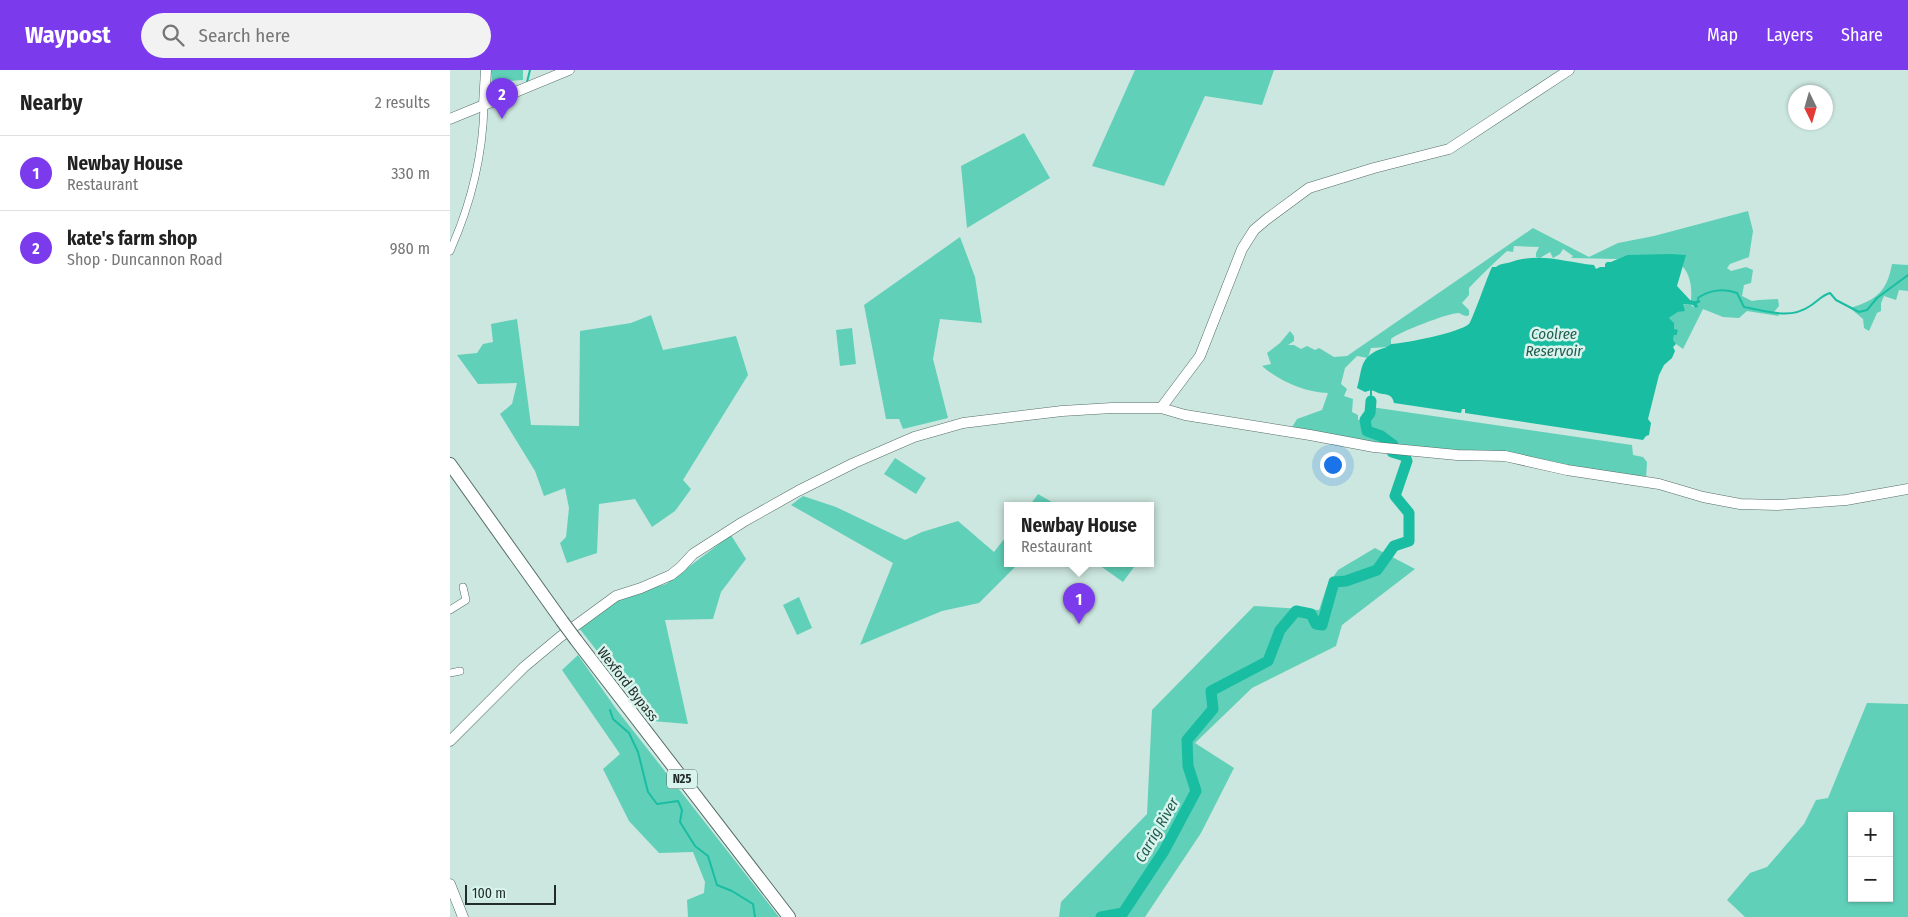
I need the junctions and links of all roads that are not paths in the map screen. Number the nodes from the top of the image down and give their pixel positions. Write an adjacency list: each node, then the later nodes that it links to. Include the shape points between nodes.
1 (486, 70): 4 (street)
2 (569, 70): 4 (street)
3 (1569, 70): 7 (street, via 1449,149 1310,188 1267,219 1254,230 1242,248 1200,356)
4 (484, 105): 5 (street); 6 (street, via 484,136 479,164)
5 (450, 119)
6 (450, 251)
7 (1160, 408): 9 (street, via 1374,448 1505,456 1567,470 1659,484 1740,504 1846,500); 14 (street, via 1062,411 963,423 914,437 854,463 742,522 693,554 671,575 607,602 524,667)
8 (450, 464): 17 (highway, Wexford Bypass / N25, bridge, via 576,640)
9 (1908, 489)
10 (463, 587): 11 (street, via 466,600)
11 (450, 610)
12 (460, 671): 13 (street)
13 (450, 673)
14 (450, 741)
15 (450, 884): 16 (street)
16 (463, 917)
17 (789, 917)

